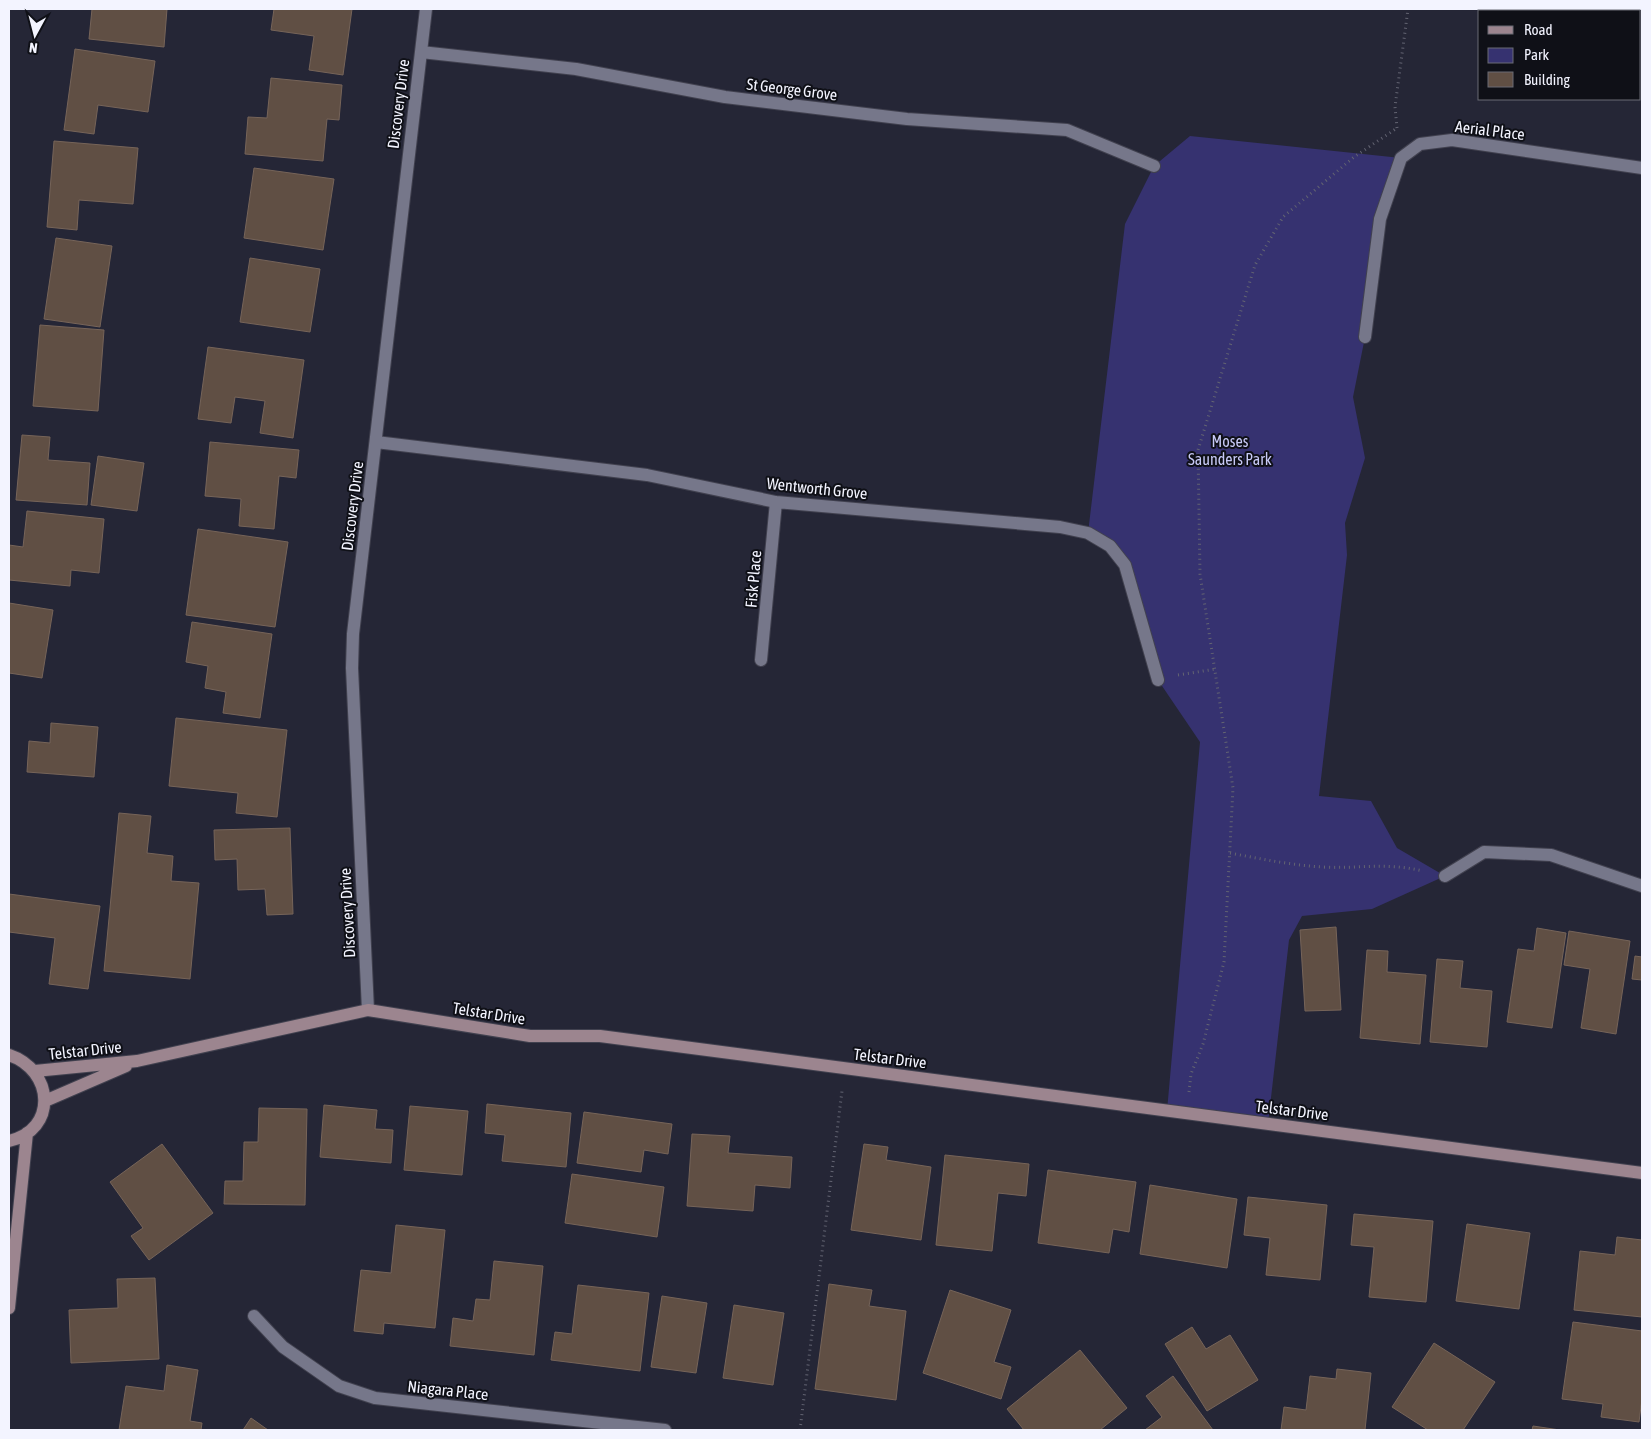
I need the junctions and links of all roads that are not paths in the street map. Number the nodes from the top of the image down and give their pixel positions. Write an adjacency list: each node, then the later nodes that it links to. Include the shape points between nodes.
1 (426, 9): 2 (street, Discovery Drive)
2 (421, 52): 3 (street, St George Grove, via 576,69 725,97 888,117 1067,130); 6 (street, Discovery Drive)
3 (1154, 166)
4 (1642, 168): 5 (street, Aerial Place, via 1452,140 1420,144 1402,158 1380,219)
5 (1366, 337)
6 (376, 442): 7 (street, Wentworth Grove, via 647,475); 12 (street, Discovery Drive, via 352,668)
7 (776, 502): 8 (street, Fisk Place); 9 (street, Wentworth Grove, via 1060,527 1088,533 1110,546 1125,564)
8 (761, 660)
9 (1158, 680)
10 (1445, 876): 11 (street, via 1484,852 1551,855)
11 (1642, 886)
12 (368, 1010): 16 (street, Telstar Drive); 21 (street, Telstar Drive, via 530,1036 600,1036)
13 (9, 1045): 15 (street)
14 (9, 1055): 15 (street)
15 (22, 1060): 17 (street)
16 (137, 1061): 17 (street, Telstar Drive); 18 (street, Telstar Drive)
17 (35, 1071): 18 (street, via 41,1080)
18 (44, 1101): 19 (street, via 39,1119)
19 (27, 1133): 20 (street); 23 (street)
20 (9, 1141)
21 (1642, 1173)
22 (9, 1225): 23 (street)
23 (16, 1243): 24 (street)
24 (9, 1308)
25 (254, 1316): 26 (street, Niagara Place, via 283,1347 339,1386 375,1398)
26 (665, 1430)

